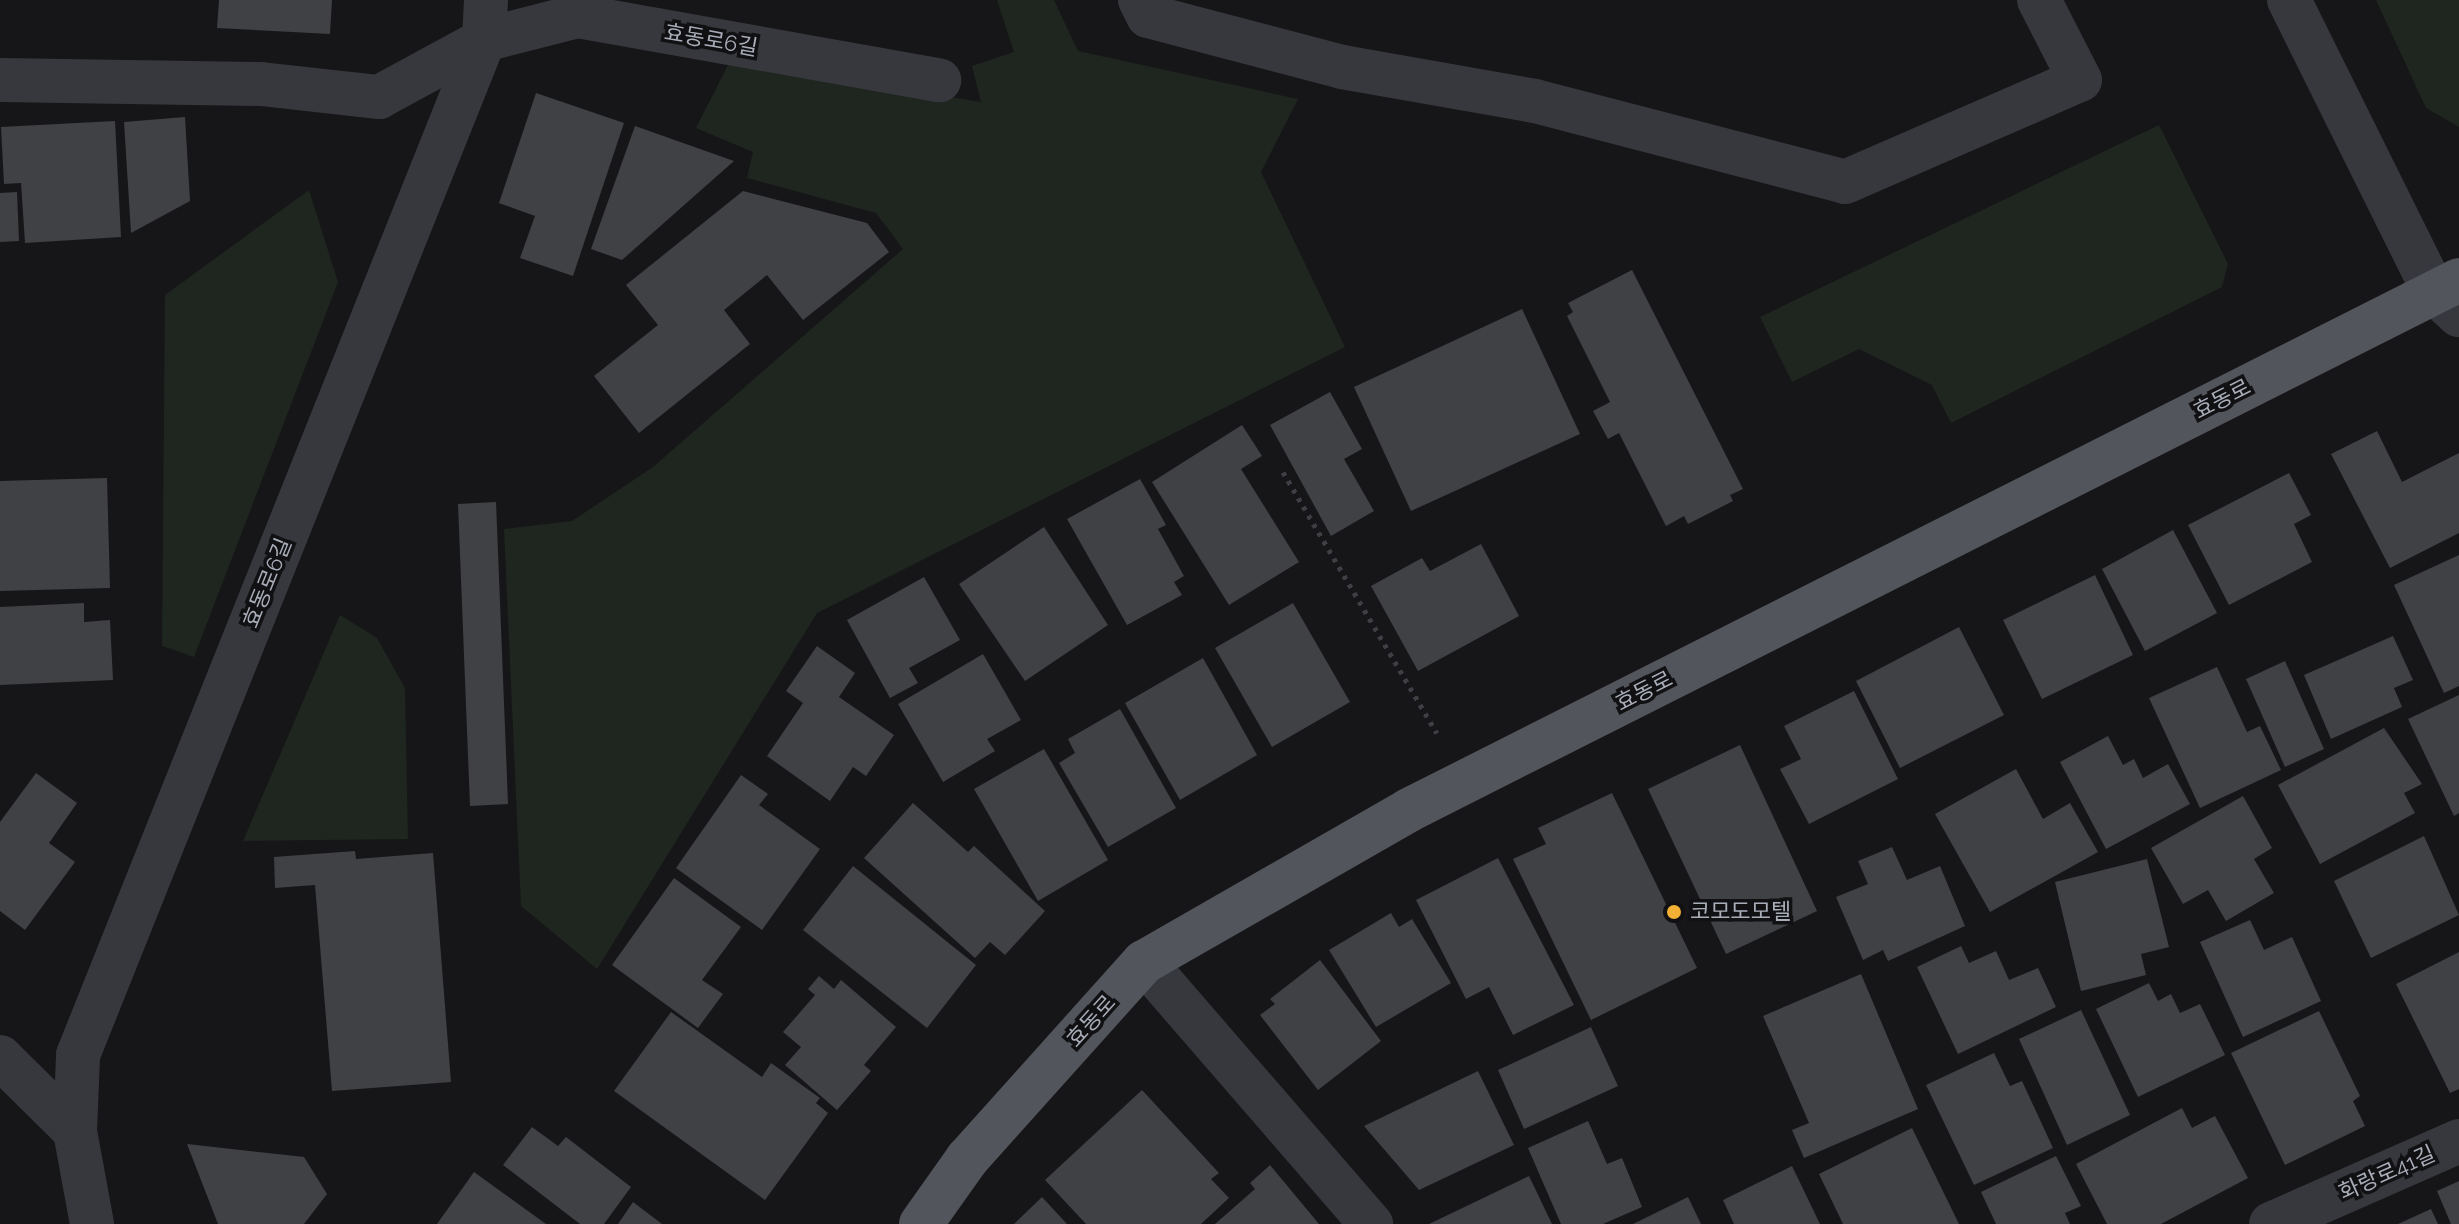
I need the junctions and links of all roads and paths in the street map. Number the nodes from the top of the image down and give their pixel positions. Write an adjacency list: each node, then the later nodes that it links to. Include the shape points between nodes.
1 (1140, 0): 2 (street, via 1148,16 1342,67 1535,101 1845,182 2080,80)
2 (2039, 0)
3 (2289, 0): 7 (street)
4 (485, 20): 5 (street, 효동로6길, via 379,97 261,84); 6 (street, 효동로6길, via 578,16); 12 (street, 효동로6길, via 78,1055)
5 (0, 80)
6 (939, 80)
7 (2451, 296): 9 (main road, 효동로)
8 (1283, 472): 9 (path)
9 (1466, 782): 10 (main road, 효동로)
10 (1144, 962): 15 (main road, 효동로, via 967,1159); 16 (street)
11 (0, 1057): 12 (street)
12 (75, 1131): 14 (street, 효동로6길)
13 (2459, 1141): 17 (street, 화랑로41길)
14 (92, 1224)
15 (921, 1224)
16 (1371, 1224)
17 (2271, 1224)

